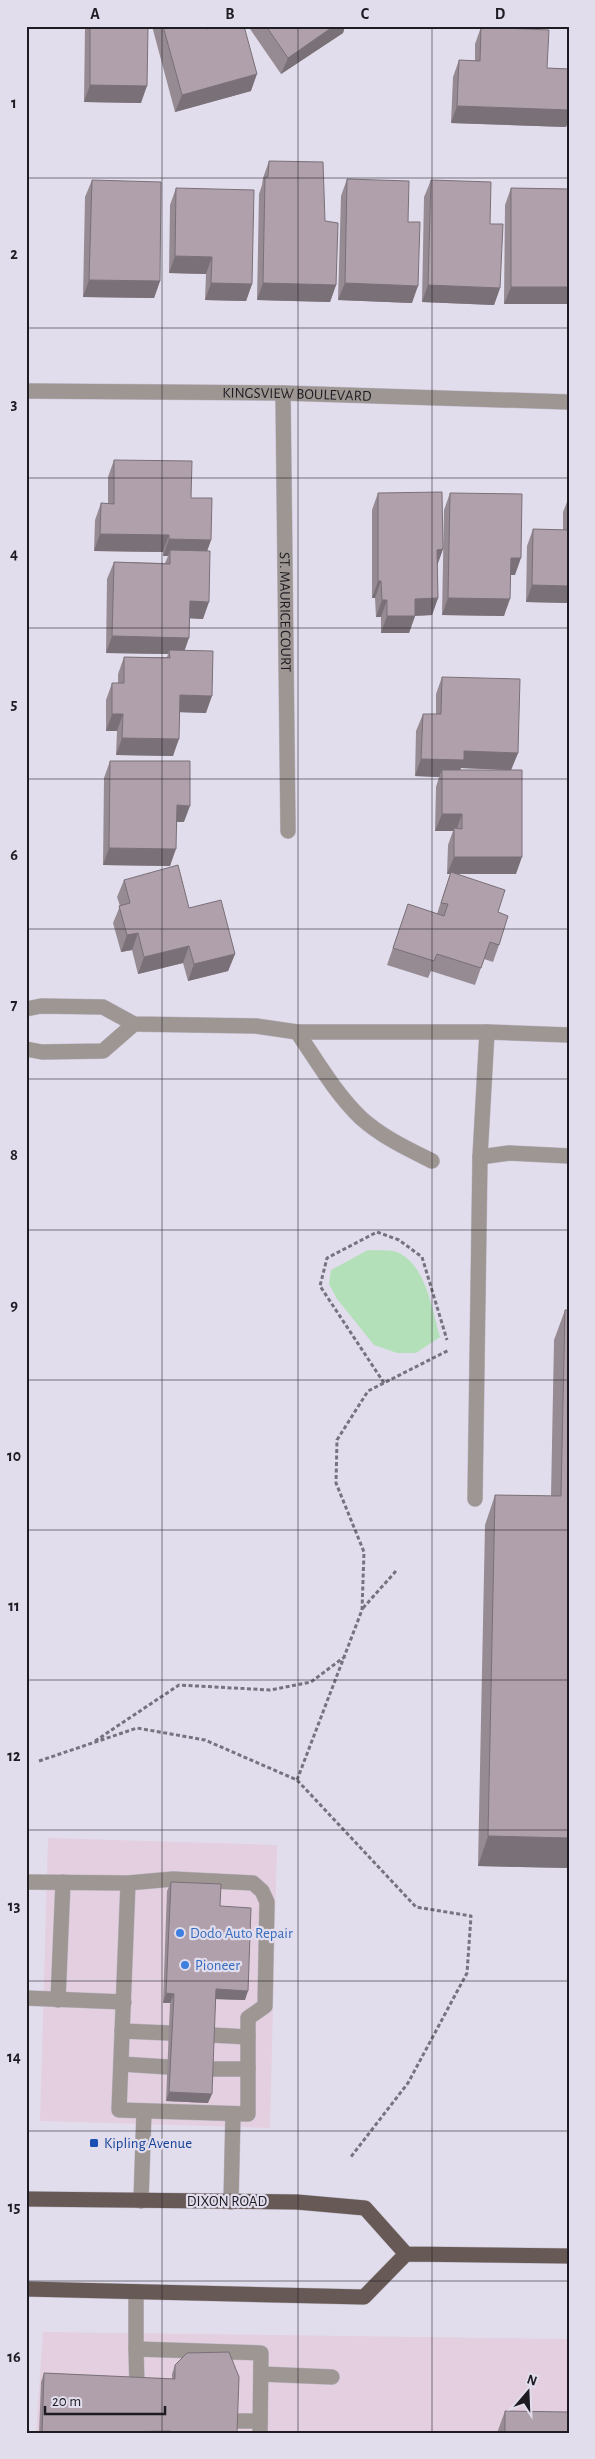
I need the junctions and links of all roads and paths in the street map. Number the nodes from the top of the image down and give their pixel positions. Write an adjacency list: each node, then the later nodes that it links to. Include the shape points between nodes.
1 (26, 391): 2 (street, KINGSVIEW BOULEVARD)
2 (283, 393): 3 (street, KINGSVIEW BOULEVARD); 4 (street, ST. MAURICE COURT)
3 (569, 402)
4 (288, 831)
5 (26, 1009): 6 (street, via 41,1006 103,1007)
6 (134, 1024): 7 (street, via 256,1026); 10 (street, via 102,1051 42,1052)
7 (297, 1032): 8 (street); 13 (street, via 337,1091 361,1118 394,1142)
8 (487, 1032): 9 (street); 12 (street)
9 (569, 1035)
10 (26, 1049)
11 (569, 1156): 12 (street, via 509,1153)
12 (480, 1157): 17 (street)
13 (432, 1162)
14 (457, 1346): 15 (path)
15 (450, 1350): 16 (path); 16 (path, via 422,1257 399,1240 378,1232 327,1258 320,1286)
16 (384, 1383): 19 (path, via 368,1391 337,1440 336,1483 364,1552)
17 (475, 1499)
18 (396, 1571): 19 (path)
19 (362, 1610): 20 (path)
20 (347, 1655): 21 (path, via 311,1682 270,1690 179,1686); 23 (path)
21 (90, 1744): 22 (path); 23 (path, via 137,1728 205,1740)
22 (39, 1761)
23 (297, 1780): 40 (path, via 416,1906 471,1916 467,1972 408,2083)
24 (26, 1882): 25 (street)
25 (62, 1882): 26 (street); 28 (street)
26 (128, 1883): 29 (street); 33 (street, via 173,1879 253,1883 262,1891 267,1902 265,2006 248,2018)
27 (26, 1998): 28 (street)
28 (58, 2000): 29 (street)
29 (124, 2002): 30 (street)
30 (122, 2031): 31 (street); 34 (street)
31 (169, 2033)
32 (211, 2035): 33 (street)
33 (248, 2037): 37 (street)
34 (121, 2064): 35 (street); 38 (street, via 120,2110)
35 (168, 2067)
36 (210, 2068): 37 (street)
37 (248, 2069): 39 (street, via 248,2114)
38 (144, 2111): 39 (street); 42 (street)
39 (233, 2114): 43 (street)
40 (350, 2158)
41 (26, 2200): 42 (main road, DIXON ROAD)
42 (141, 2201): 43 (main road, DIXON ROAD)
43 (231, 2202): 44 (main road, DIXON ROAD, via 297,2202 365,2208)
44 (406, 2254): 45 (main road); 47 (main road, via 364,2296)
45 (569, 2256)
46 (26, 2289): 47 (main road)
47 (136, 2292): 48 (street)
48 (136, 2349): 49 (street, via 262,2353); 51 (street)
49 (261, 2374): 50 (street); 53 (street)
50 (332, 2377)
51 (137, 2387)
52 (234, 2421): 53 (street)
53 (260, 2427)

